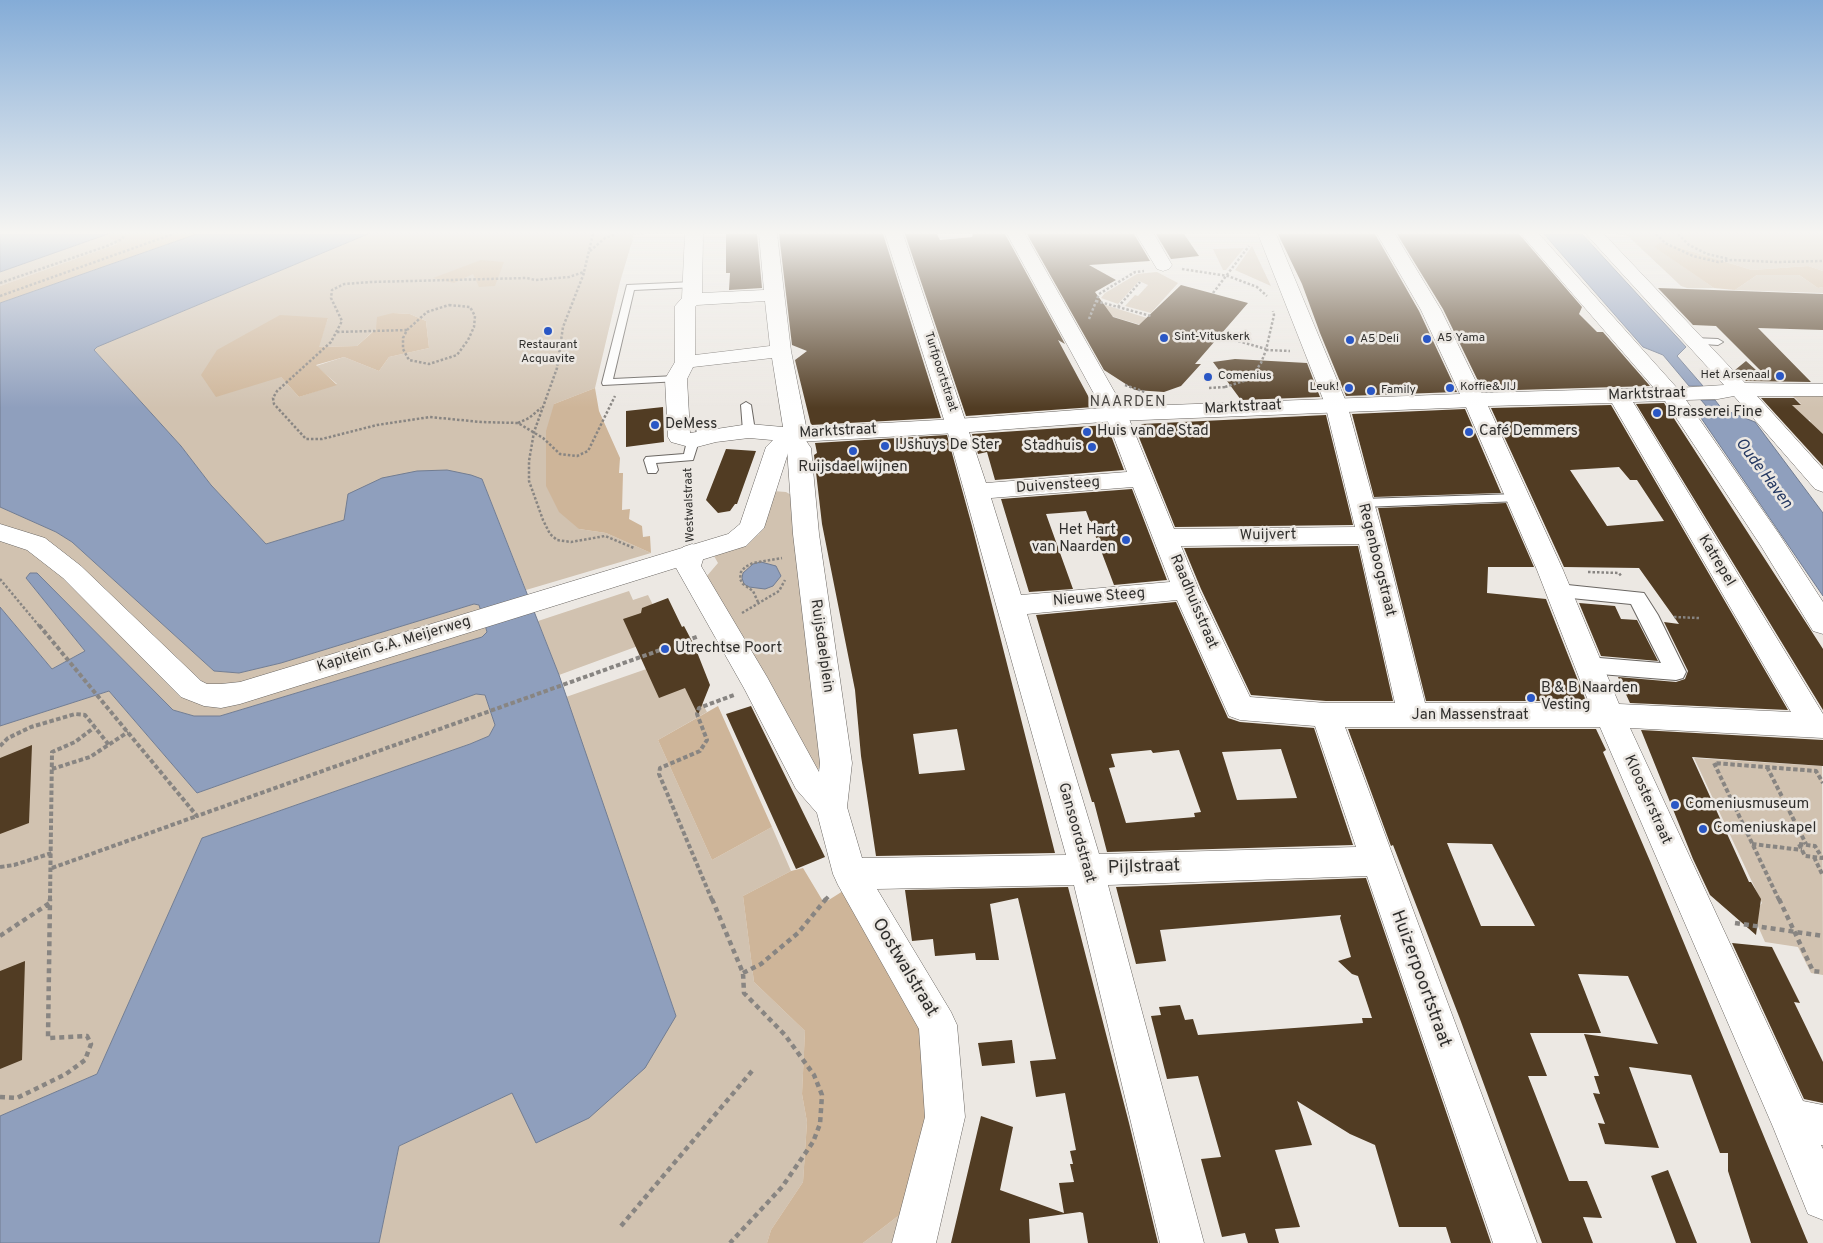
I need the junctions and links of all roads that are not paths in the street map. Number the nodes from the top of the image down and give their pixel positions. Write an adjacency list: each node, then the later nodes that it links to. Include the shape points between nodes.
1 (629, 292): 13 (lane, via 607,383)
2 (693, 292): 9 (street, via 734,300); 13 (street, via 685,306)
3 (913, 292): 22 (street, Turfpoortstraat)
4 (1048, 292): 21 (street, Raadhuisstraat)
5 (1290, 292): 19 (street, Regenboogstraat)
6 (1420, 292): 18 (street, Kloosterstraat)
7 (1581, 292): 16 (street)
8 (1648, 292): 10 (street)
9 (774, 294): 12 (street)
10 (1693, 341): 11 (lane); 14 (street)
11 (1718, 342)
12 (781, 351): 13 (street); 25 (street, via 795,426)
13 (681, 370): 24 (street, via 679,437)
14 (1739, 388): 15 (street, Marktstraat); 16 (street, Marktstraat); 29 (street)
15 (1823, 390)
16 (1670, 393): 17 (street, Marktstraat); 41 (street)
17 (1619, 396): 18 (street, Marktstraat); 46 (street, Katrepel)
18 (1474, 400): 19 (street, Marktstraat); 32 (street, Kloosterstraat)
19 (1336, 404): 21 (street, Marktstraat); 33 (street, Regenboogstraat)
20 (746, 405): 23 (lane)
21 (1116, 414): 22 (street, Marktstraat); 27 (street, Raadhuisstraat)
22 (957, 426): 25 (street, Marktstraat); 31 (street, Gansoordstraat)
23 (749, 431): 24 (street, Marktstraat); 25 (street, Marktstraat)
24 (697, 440): 26 (lane, via 650,460)
25 (785, 441): 28 (street); 30 (street, Ruijsdaelplein, via 799,448)
26 (652, 470)
27 (1140, 479): 31 (street, Duivensteeg); 36 (street, Raadhuisstraat)
28 (768, 482): 30 (street); 37 (street, Kapitein G.A. Meijerweg, via 751,528 738,540)
29 (1823, 484)
30 (802, 485): 47 (street, Ruijsdaelplein, via 836,763)
31 (976, 492): 40 (street, Gansoordstraat)
32 (1517, 498): 33 (lane); 39 (street, Kloosterstraat)
33 (1362, 503): 35 (street, Regenboogstraat)
34 (0, 532): 37 (street, Kapitein G.A. Meijerweg, via 36,544 72,572 191,689 204,695 221,696 240,693)
35 (1370, 535): 36 (street, Wuijvert); 45 (street, Regenboogstraat)
36 (1166, 538): 38 (street, Raadhuisstraat)
37 (692, 553): 47 (street, Ruijsdaelplein, via 688,566 807,780)
38 (1186, 590): 40 (street, Nieuwe Steeg); 43 (street, Raadhuisstraat, via 1240,708)
39 (1558, 591): 42 (street, Kloosterstraat); 42 (street, via 1637,598 1676,672)
40 (1012, 606): 49 (street, Gansoordstraat)
41 (1823, 624)
42 (1587, 665): 44 (street, Kloosterstraat)
43 (1326, 715): 45 (street, Jan Massenstraat); 48 (street, Huizerpoortstraat)
44 (1609, 715): 45 (street, Jan Massenstraat); 46 (street, Jan Massenstraat); 51 (street, Kloosterstraat)
45 (1413, 716)
46 (1818, 725)
47 (831, 807): 50 (street, Ruijsdaelplein)
48 (1378, 861): 49 (street, Pijlstraat); 55 (street, Huizerpoortstraat)
49 (1087, 870): 50 (street, Pijlstraat); 54 (street, Gansoordstraat)
50 (850, 874): 53 (street, Oostwalstraat, via 938,1025 945,1116)
51 (1806, 1122): 52 (street, Kloosterstraat)
52 (1823, 1199)
53 (914, 1243)
54 (1182, 1243)
55 (1515, 1243)

